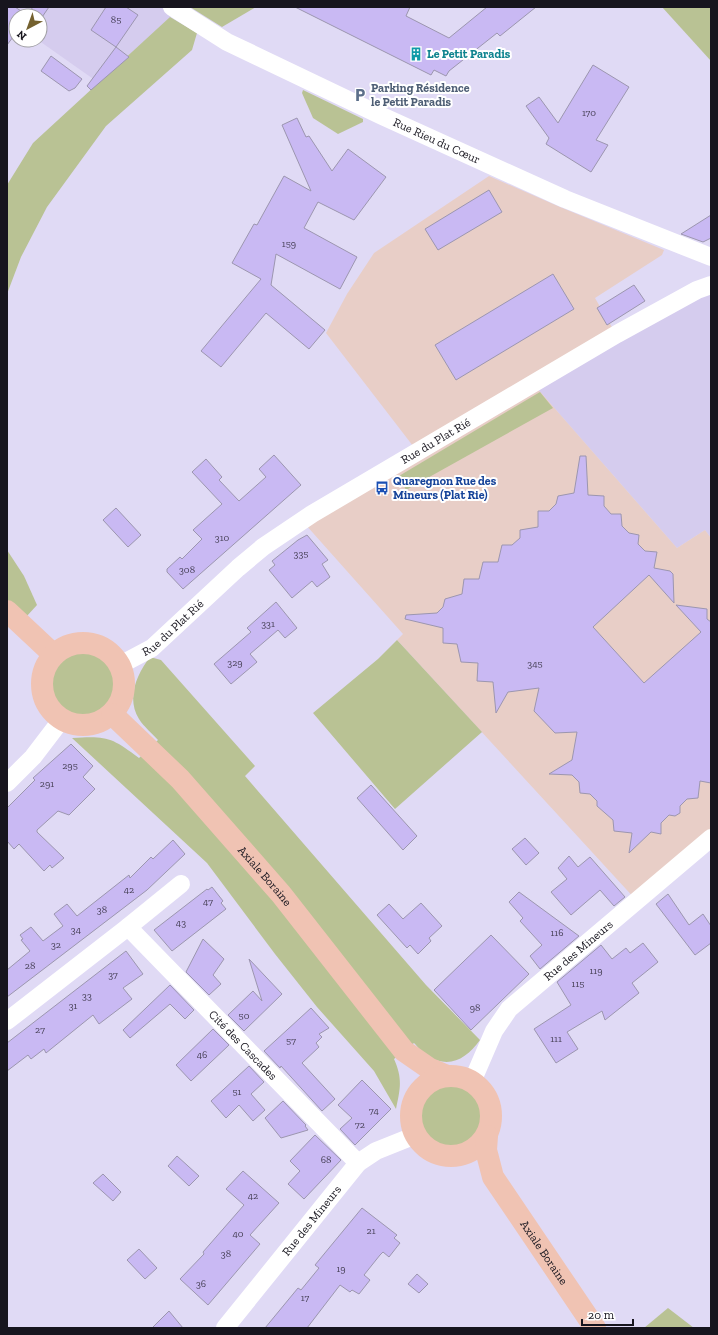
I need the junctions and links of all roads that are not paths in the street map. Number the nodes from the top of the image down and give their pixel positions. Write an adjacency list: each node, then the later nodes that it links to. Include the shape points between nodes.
1 (172, 7): 2 (street, Rue Rieu du Cœur, via 227,42 382,116 565,199)
2 (711, 257)
3 (711, 284): 6 (street, Rue du Plat Rié, via 617,334 312,514 263,547 152,648)
4 (7, 611): 5 (main road)
5 (54, 655): 6 (main road, via 64,647 90,643 108,651); 8 (main road, via 42,676 42,689 45,701)
6 (120, 665): 7 (main road, via 124,691 120,704)
7 (112, 714): 8 (main road, via 93,724 72,724); 14 (main road, Axiale Boraine, via 180,779 276,888)
8 (62, 719): 9 (street, via 33,757)
9 (7, 784)
10 (711, 838): 16 (street, Rue des Mineurs, via 509,1009 494,1031)
11 (181, 884): 12 (street)
12 (128, 927): 13 (street); 21 (street, Cité des Cascades)
13 (7, 1021)
14 (404, 1051): 15 (main road, via 430,1069); 17 (main road)
15 (447, 1076): 16 (main road, via 460,1077); 17 (main road, via 424,1087)
16 (472, 1082): 19 (main road, via 482,1090 489,1102 492,1114)
17 (416, 1097): 18 (main road, via 412,1116)
18 (416, 1135): 20 (main road, via 431,1150 440,1155); 21 (street, Rue des Mineurs, via 376,1151)
19 (487, 1136): 20 (main road, via 472,1151); 22 (main road, via 488,1164)
20 (451, 1156): 22 (main road, via 481,1168)
21 (358, 1163): 23 (street, Rue des Mineurs)
22 (493, 1177): 24 (main road, Axiale Boraine)
23 (225, 1328)
24 (595, 1328)

